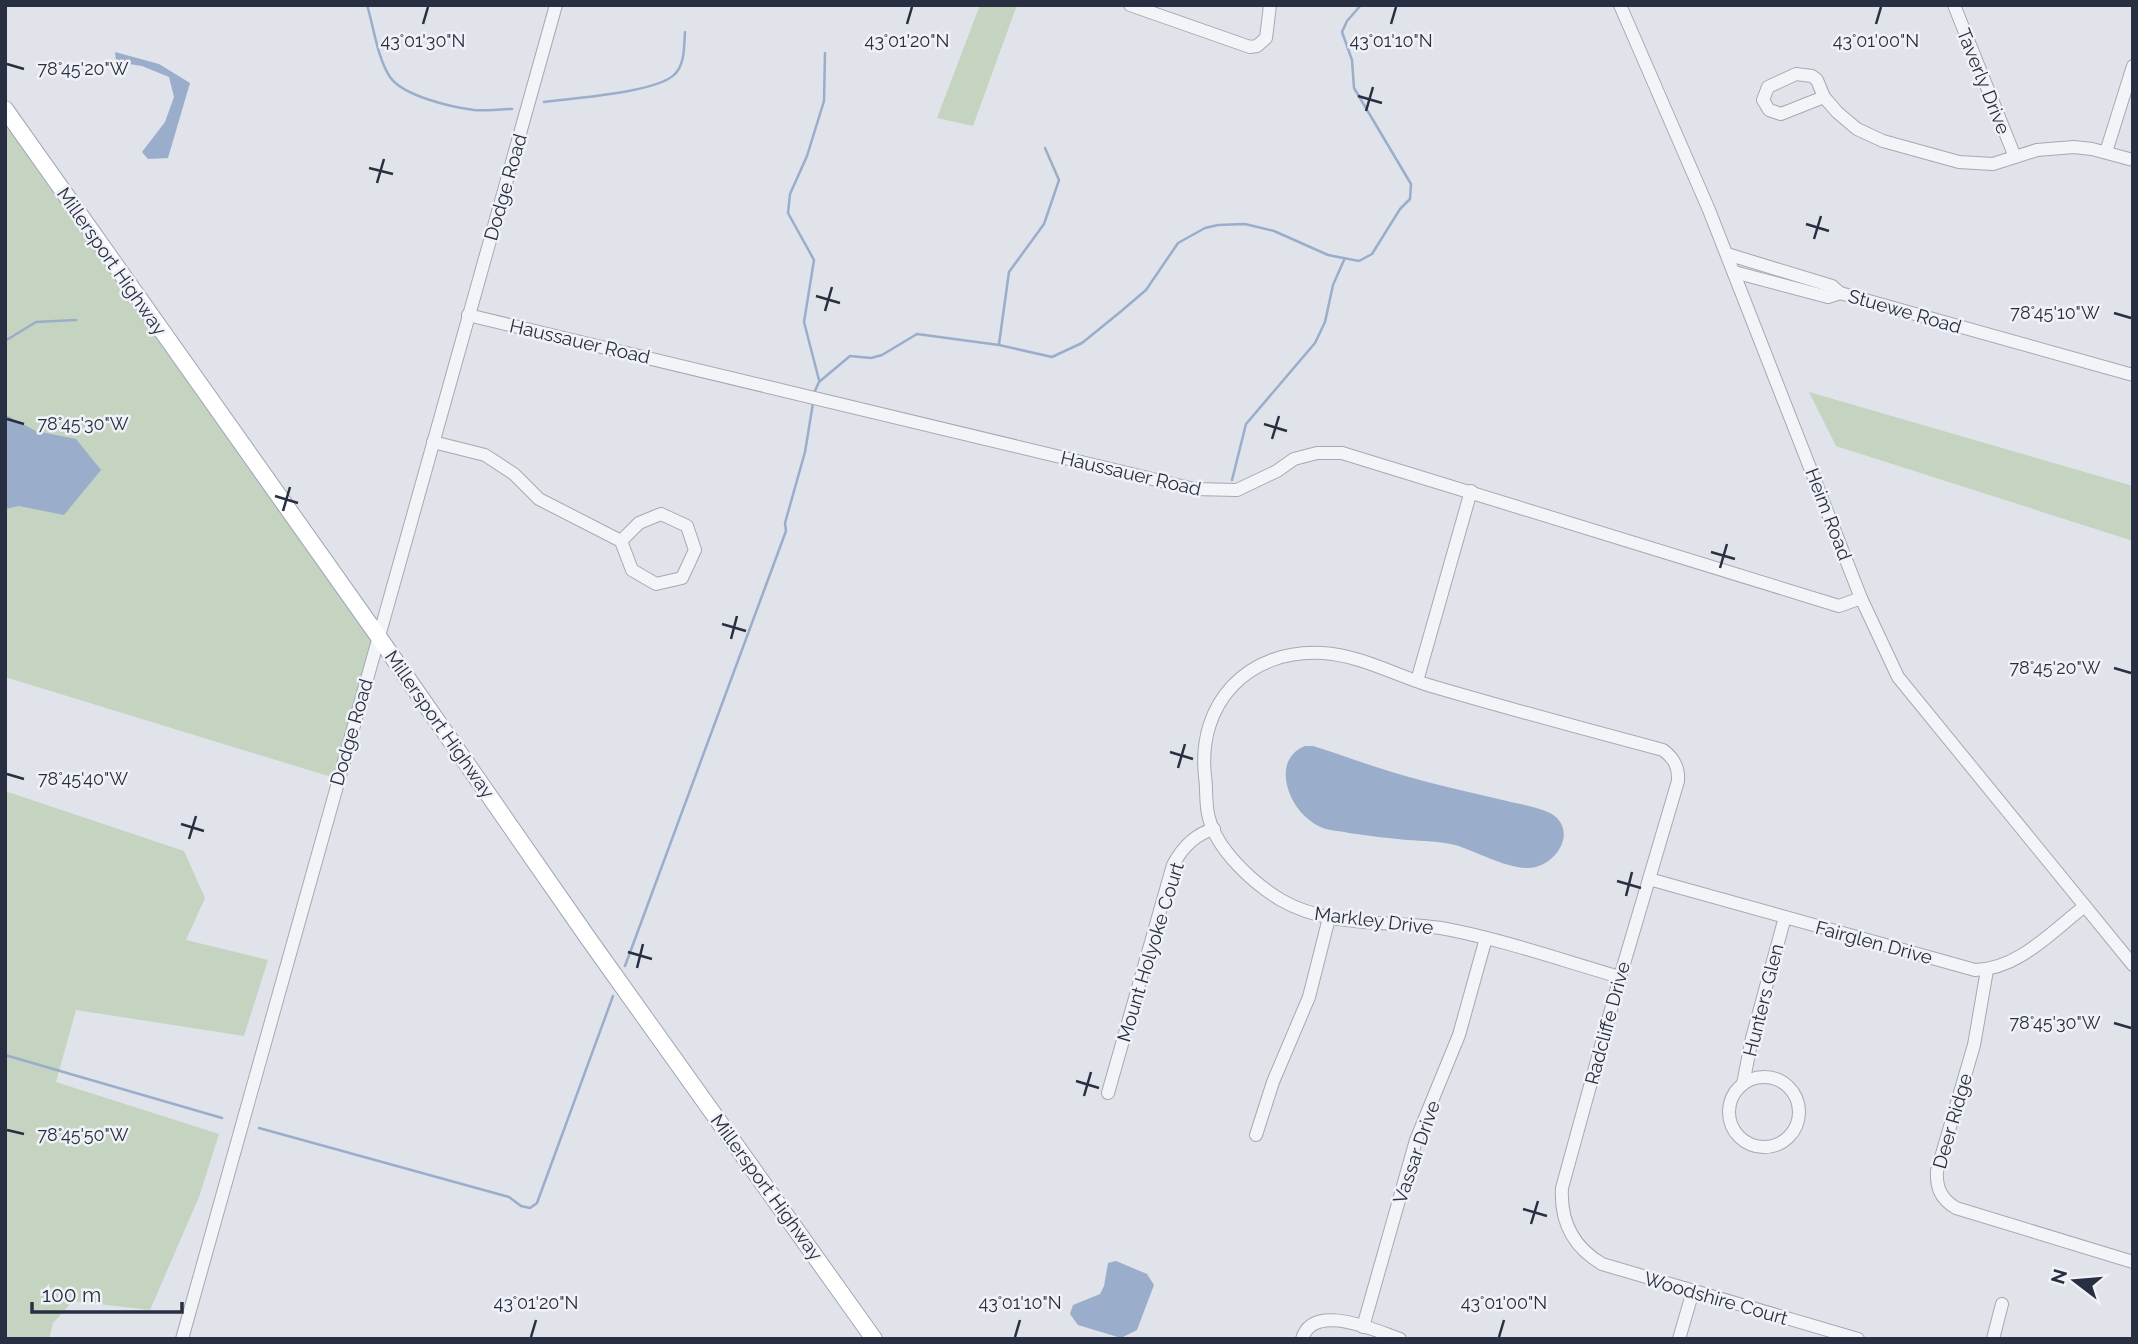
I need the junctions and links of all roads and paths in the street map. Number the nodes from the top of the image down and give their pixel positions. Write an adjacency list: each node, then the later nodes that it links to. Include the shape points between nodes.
1 (556, 5): 15 (street, Dodge Road)
2 (1130, 5): 3 (street, via 1250,47 1266,38)
3 (1270, 5)
4 (1620, 5): 12 (street, Heim Road)
5 (1954, 5): 10 (street, Taverly Drive)
6 (2133, 66): 9 (street)
7 (1824, 97): 7 (street, via 1817,80 1796,74 1768,87 1763,100 1769,110 1781,114); 10 (street, via 1846,122 1883,141 1959,162 1999,163)
8 (5, 109): 21 (main road, Millersport Highway)
9 (2106, 152): 10 (street, via 2052,148); 11 (street)
10 (2015, 157)
11 (2133, 160)
12 (1727, 254): 13 (street, Heim Road); 14 (street, Stuewe Road, via 1832,286)
13 (1734, 272): 14 (street, Stuewe Road, via 1828,297); 20 (street, Heim Road)
14 (1840, 293): 16 (street, Stuewe Road)
15 (468, 315): 17 (street, Dodge Road); 18 (street, Haussauer Road, via 1194,489 1237,490 1294,458 1342,453)
16 (2133, 375)
17 (433, 442): 19 (street, via 485,455 514,474 539,499); 21 (street, Dodge Road)
18 (1471, 492): 20 (street, Haussauer Road, via 1839,606); 22 (street)
19 (621, 541): 19 (street, via 632,570 656,584 682,578 695,550 687,526 661,514 639,523)
20 (1861, 598): 25 (street, Heim Road, via 1898,677)
21 (378, 636): 41 (street, Dodge Road); 42 (main road, Millersport Highway)
22 (1417, 681): 23 (street, Markley Drive, via 1359,660 1322,653 1293,655 1246,675 1215,708 1204,738 1208,817); 24 (street, Radcliffe Drive, via 1675,755 1678,781)
23 (1214, 829): 27 (street, Markley Drive, via 1235,861 1263,888 1297,908); 33 (street, Mount Holyoke Court, via 1202,832 1173,865)
24 (1649, 879): 26 (street, Fairglen Drive); 31 (street, Radcliffe Drive)
25 (2085, 906): 29 (street, Heim Road); 30 (street, via 2017,958)
26 (1784, 917): 30 (street, Fairglen Drive, via 1962,968); 32 (street, Hunters Glen)
27 (1329, 918): 28 (street, Markley Drive, via 1440,928); 34 (street, via 1309,997)
28 (1486, 939): 31 (street, Markley Drive); 39 (street, Vassar Drive, via 1459,1035 1416,1139)
29 (2133, 965)
30 (1987, 970): 35 (street, Deer Ridge, via 1974,1045 1937,1171 1938,1189 1956,1208)
31 (1620, 977): 36 (street, Radcliffe Drive, via 1561,1201 1574,1241 1591,1258)
32 (1743, 1084): 32 (street, Hunters Glen, via 1729,1104 1731,1127 1738,1137 1760,1148 1783,1142 1797,1125 1798,1102 1793,1092 1775,1079)
33 (1108, 1093)
34 (1256, 1135)
35 (2133, 1262)
36 (1614, 1269): 37 (street, Woodshire Court)
37 (1693, 1291): 40 (street, Woodshire Court); 45 (street)
38 (2002, 1304): 47 (street)
39 (1363, 1327): 43 (street, via 1335,1319 1318,1321); 44 (street)
40 (1843, 1337): 46 (street, Woodshire Court)
41 (182, 1339)
42 (874, 1339)
43 (1302, 1339)
44 (1400, 1339)
45 (1679, 1339)
46 (1858, 1339)
47 (1993, 1339)

